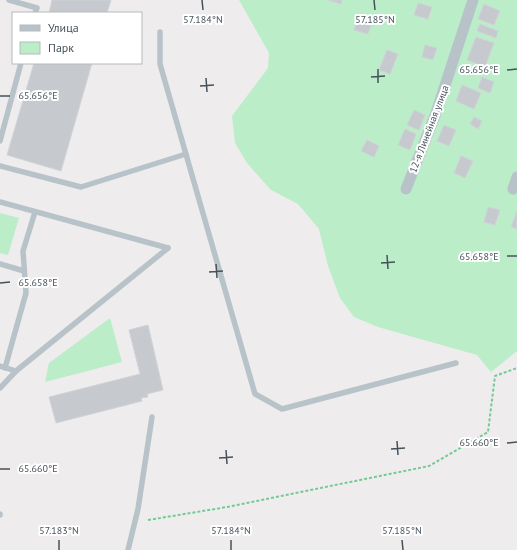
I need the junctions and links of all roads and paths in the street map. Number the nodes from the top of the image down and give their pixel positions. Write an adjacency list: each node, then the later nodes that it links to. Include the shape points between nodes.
1 (9, 0): 3 (lane, via 36,8)
2 (473, 0): 10 (street, 12-я Линейная улица, via 436,113)
3 (35, 12)
4 (160, 32): 7 (lane, via 160,64)
5 (21, 64): 6 (lane)
6 (0, 141)
7 (186, 154): 8 (lane, via 81,187); 16 (lane, via 254,394 282,409)
8 (0, 166)
9 (517, 177): 11 (street)
10 (406, 189)
11 (513, 189)
12 (0, 202): 13 (lane)
13 (35, 212): 15 (lane, via 23,251); 19 (lane, via 168,248)
14 (0, 264): 15 (lane)
15 (24, 271): 17 (lane, via 26,293)
16 (456, 364)
17 (3, 367): 19 (lane)
18 (517, 368): 22 (path, via 495,376 488,432 429,466 227,507)
19 (16, 371): 20 (lane)
20 (0, 388)
21 (152, 417): 23 (lane, via 138,509)
22 (148, 520)
23 (128, 550)

